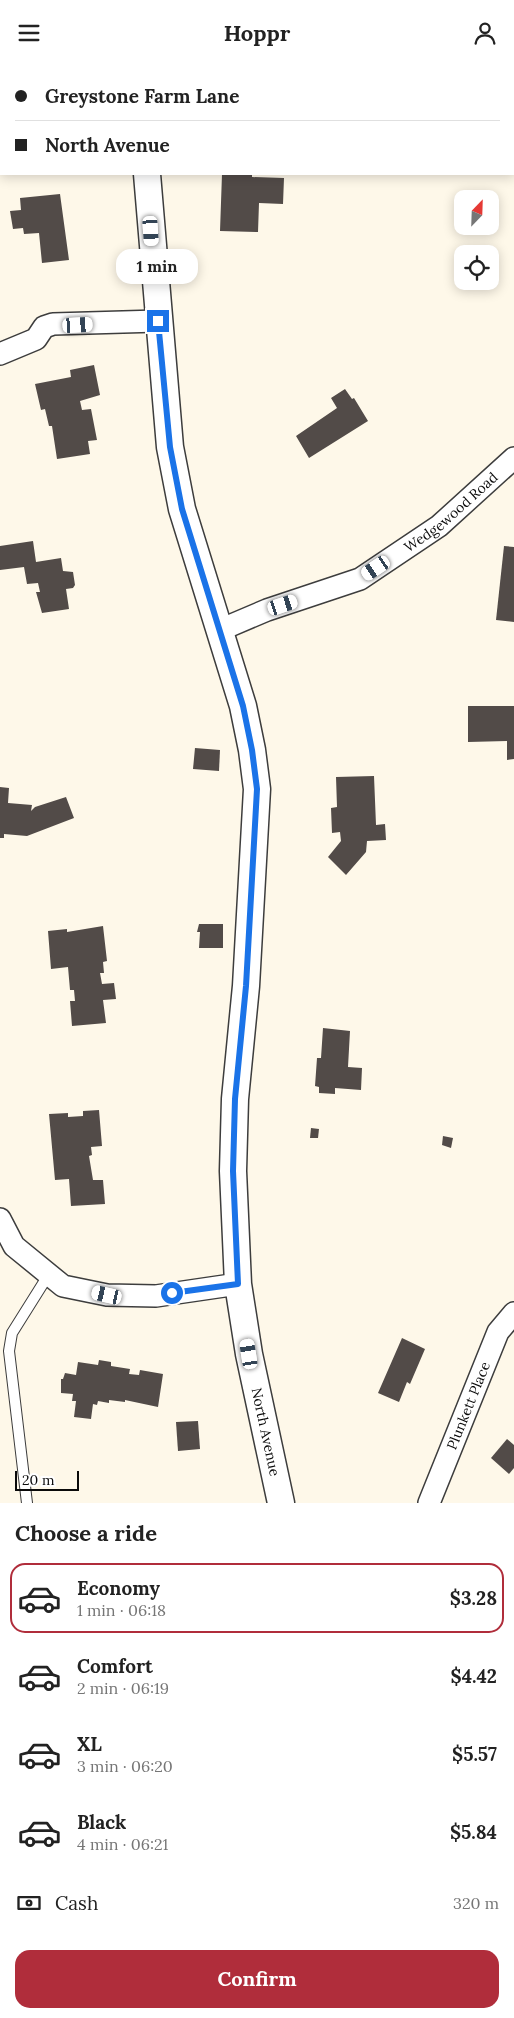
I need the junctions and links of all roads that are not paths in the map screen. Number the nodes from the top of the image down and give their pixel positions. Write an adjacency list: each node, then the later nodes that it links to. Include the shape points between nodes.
1 (147, 175): 2 (street, North Avenue)
2 (158, 321): 3 (street, via 52,324 44,327 36,339); 5 (street, North Avenue, via 170,447 182,509)
3 (0, 354)
4 (514, 458): 5 (street, Wedgewood Road, via 439,526 360,579 267,610)
5 (220, 630): 8 (street, North Avenue, via 243,706 257,789 246,986 235,1099 233,1171)
6 (0, 1219): 7 (street, via 14,1246)
7 (49, 1274): 8 (street, via 63,1285 107,1295 156,1296); 10 (lane, via 12,1333 9,1351)
8 (238, 1284): 11 (street, North Avenue, via 249,1354)
9 (514, 1313): 12 (street, Plunkett Place, via 498,1332)
10 (27, 1503)
11 (281, 1503)
12 (429, 1503)

